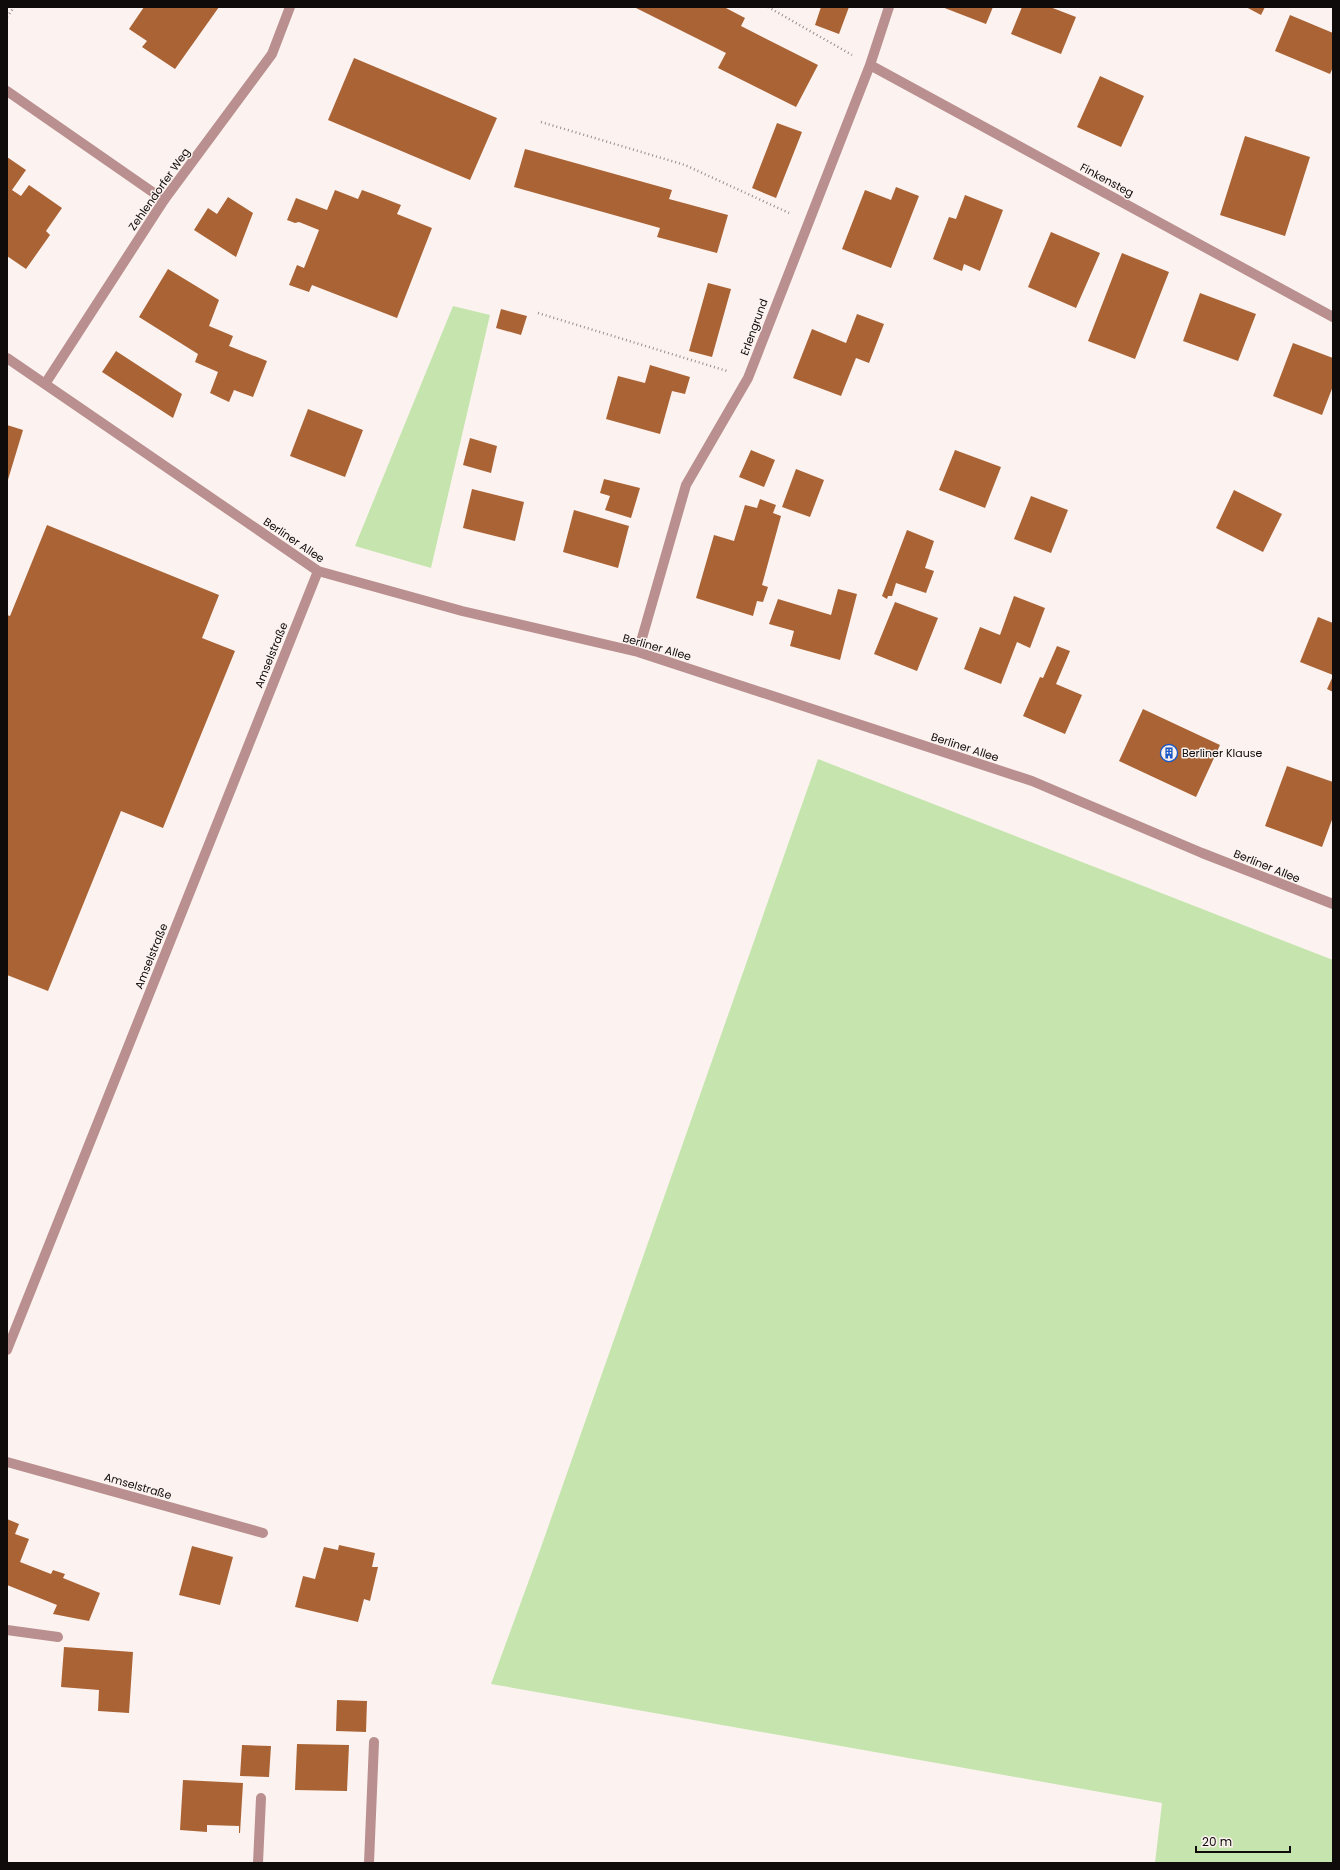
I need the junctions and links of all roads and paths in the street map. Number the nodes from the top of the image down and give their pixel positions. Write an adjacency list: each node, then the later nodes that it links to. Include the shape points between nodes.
1 (14, 7): 5 (path)
2 (290, 7): 9 (street, Zehlendorfer Weg, via 272,54)
3 (768, 7): 6 (path)
4 (889, 7): 6 (street, Erlengrund)
5 (7, 17)
6 (870, 65): 10 (street, Erlengrund); 12 (street, Finkensteg)
7 (7, 91): 9 (street)
8 (541, 122): 10 (path, via 685,165)
9 (164, 200): 15 (street, Zehlendorfer Weg)
10 (808, 221): 14 (street, Erlengrund)
11 (538, 313): 14 (path)
12 (1333, 317)
13 (7, 358): 15 (street, Berliner Allee)
14 (748, 378): 17 (street, Erlengrund, via 686,485)
15 (45, 384): 16 (street, Berliner Allee)
16 (318, 571): 17 (street, Berliner Allee, via 469,613); 19 (street, Amselstraße)
17 (638, 652): 18 (street, Berliner Allee, via 1032,781 1202,853)
18 (1333, 904)
19 (7, 1350)
20 (7, 1462): 21 (street, Amselstraße)
21 (263, 1533)
22 (7, 1630): 23 (street)
23 (58, 1637)
24 (374, 1742): 27 (street)
25 (261, 1798): 26 (street)
26 (258, 1863)
27 (369, 1863)

